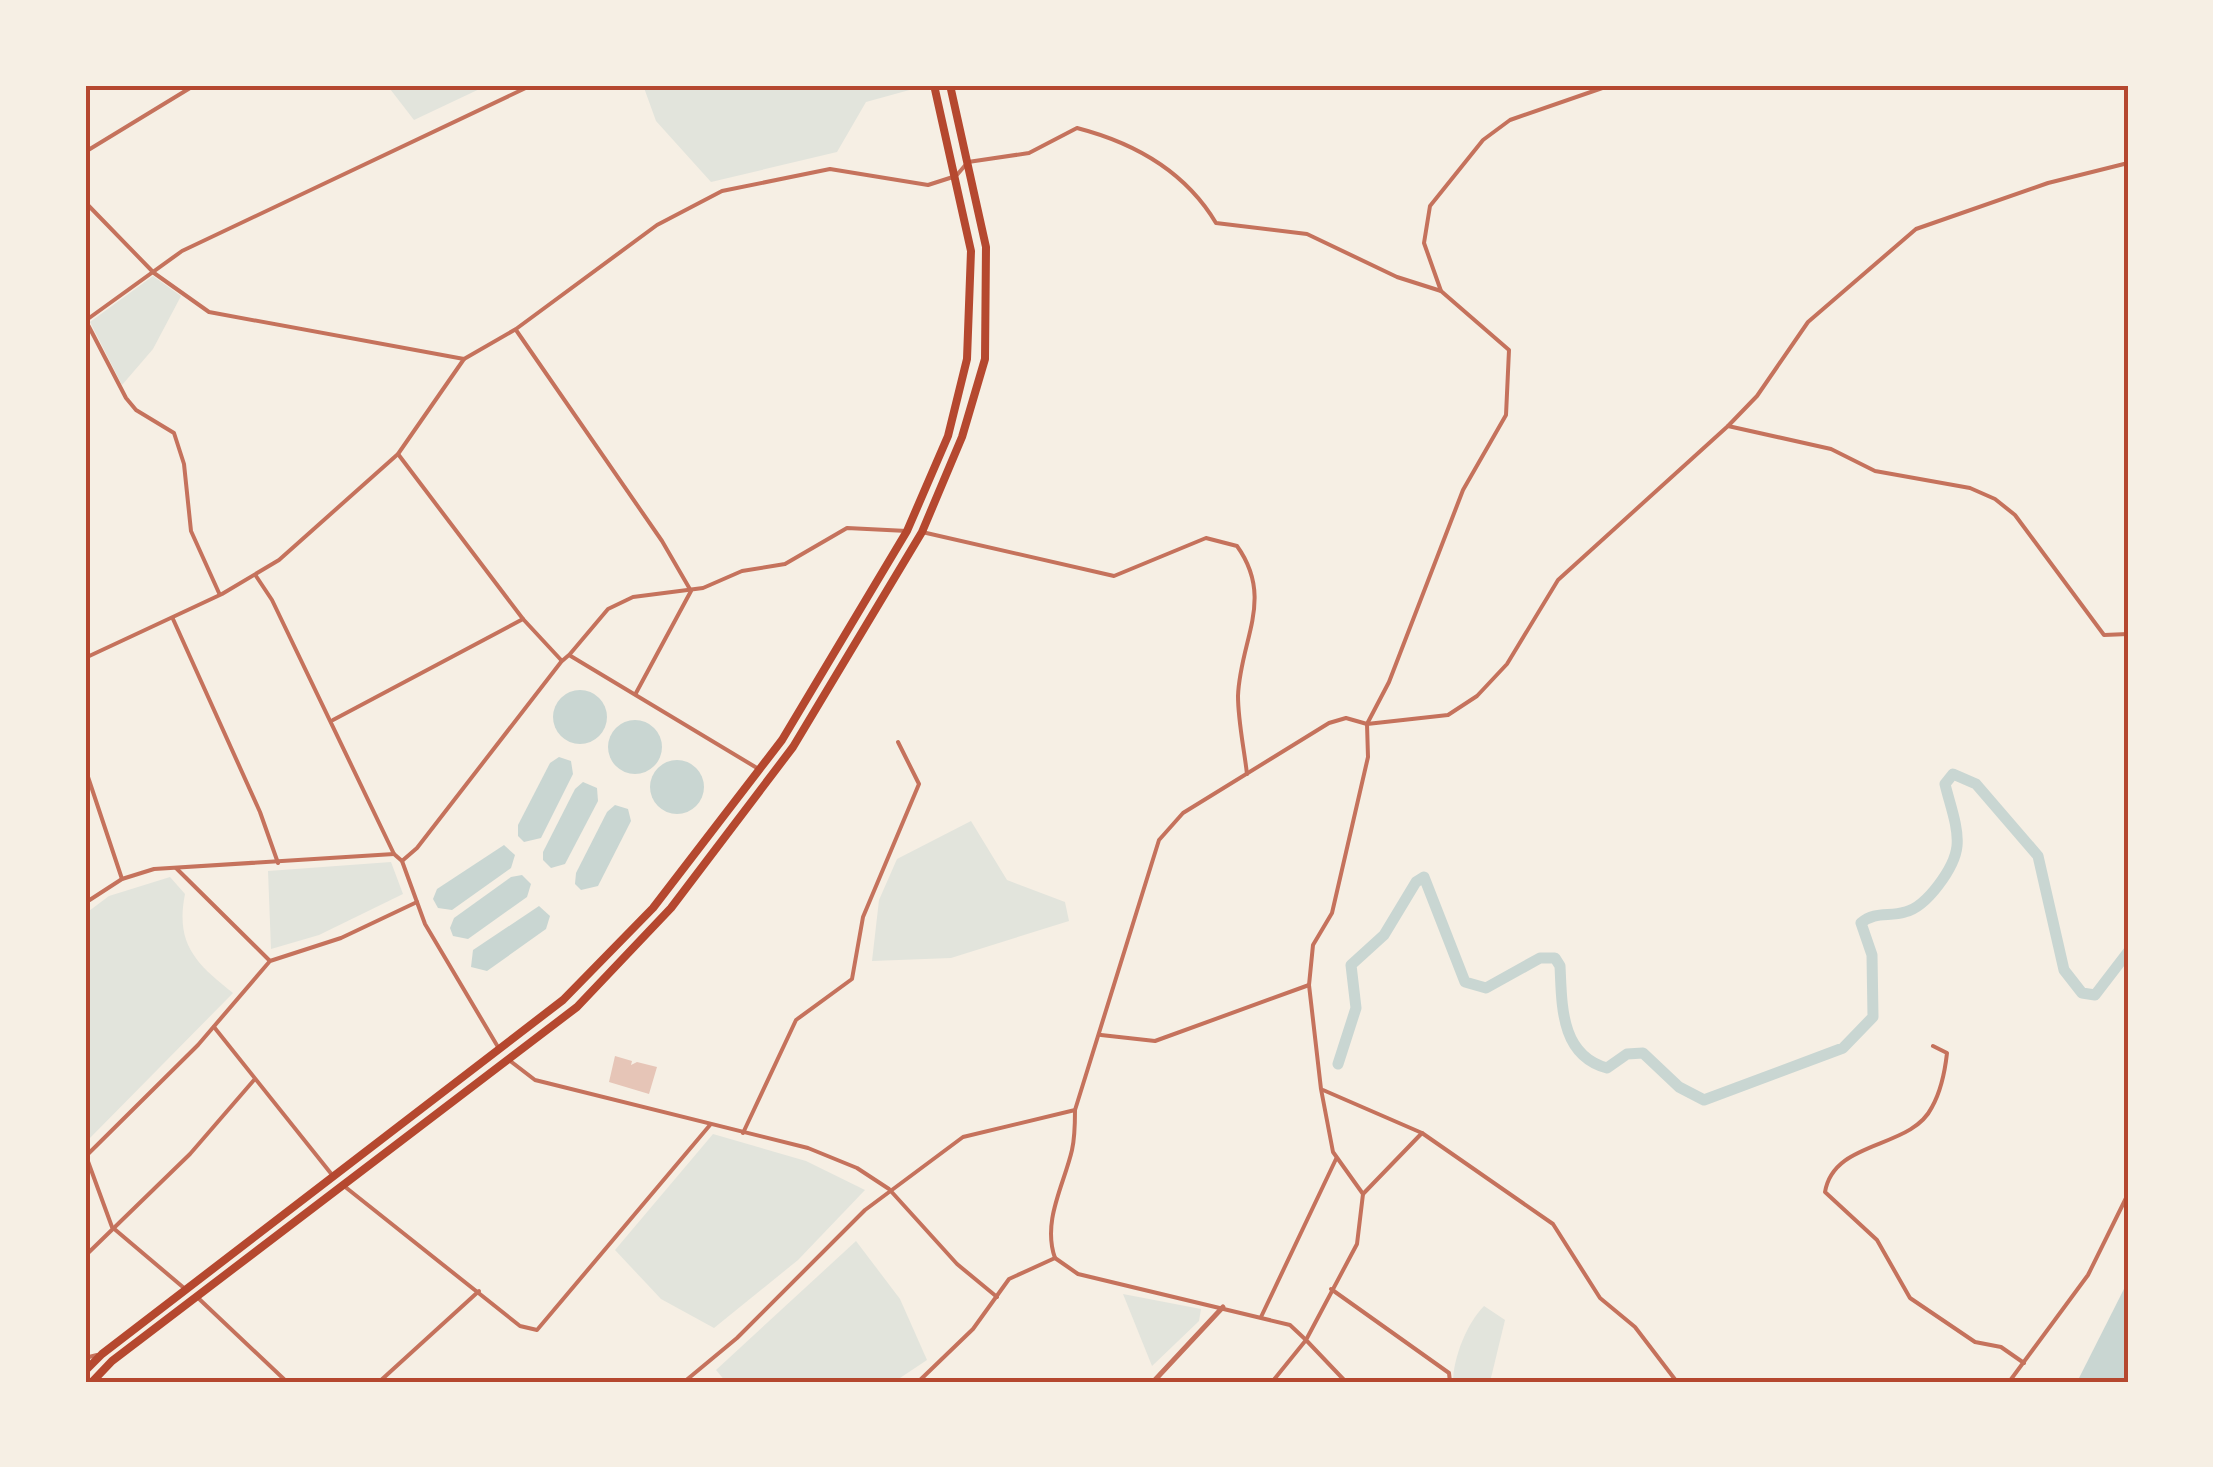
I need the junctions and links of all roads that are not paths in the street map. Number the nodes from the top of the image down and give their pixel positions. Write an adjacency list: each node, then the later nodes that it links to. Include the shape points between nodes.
1 (195, 85): 6 (street)
2 (532, 85): 11 (street, via 265,208)
3 (934, 85): 9 (main road)
4 (950, 85): 7 (main road)
5 (1611, 85): 12 (street, via 1510,120 1483,140 1430,206 1424,243)
6 (85, 152)
7 (968, 162): 9 (street); 12 (street, via 1028,153 1077,128 1090,131 1147,153 1200,196 1216,222 1307,234); 19 (main road, via 986,247 984,360 962,437)
8 (2128, 163): 16 (street, via 1916,229 1808,322 1758,396)
9 (956, 176): 14 (street, via 928,185 830,169 722,190 658,225); 18 (main road, via 971,252 967,360 948,436)
10 (85, 202): 11 (street)
11 (154, 272): 13 (street); 15 (street, via 209,312)
12 (1442, 291): 31 (street, via 1509,350 1506,414 1463,490)
13 (85, 321): 22 (street, via 126,398 174,433 191,531)
14 (516, 330): 15 (street); 21 (street)
15 (464, 359): 17 (street)
16 (1728, 426): 25 (street, via 1995,498 2016,515 2104,634); 31 (street, via 1558,580 1508,664 1477,696 1448,715)
17 (398, 454): 20 (street); 24 (street)
18 (907, 531): 19 (street); 21 (street, via 848,528 784,564); 34 (main road)
19 (922, 532): 35 (street, via 1114,576 1206,538 1238,546 1255,575 1238,694); 36 (main road)
20 (256, 576): 22 (street); 30 (street)
21 (690, 590): 26 (street, via 634,597 608,608); 29 (street)
22 (220, 595): 23 (street)
23 (172, 618): 27 (street); 39 (street)
24 (523, 619): 28 (street); 30 (street)
25 (2128, 634)
26 (569, 655): 28 (street); 29 (street)
27 (85, 658)
28 (562, 661): 38 (street)
29 (636, 694): 34 (street)
30 (330, 721): 37 (street)
31 (1367, 724): 35 (street, via 1328,722); 45 (street, via 1368,758 1332,914 1313,944)
32 (898, 742): 55 (street, via 919,784 863,916 852,978 796,1020)
33 (85, 768): 41 (street)
34 (761, 771): 36 (street); 49 (main road, via 602,964)
35 (1246, 774): 47 (street, via 1183,812 1159,840)
36 (771, 778): 50 (main road, via 616,971)
37 (394, 854): 38 (street); 39 (street)
38 (402, 861): 43 (street)
39 (278, 863): 40 (street)
40 (176, 868): 41 (street); 44 (street)
41 (122, 879): 42 (street)
42 (85, 902)
43 (417, 902): 44 (street, via 341,938); 49 (street)
44 (270, 961): 46 (street)
45 (1309, 985): 47 (street, via 1155,1041); 52 (street)
46 (214, 1027): 51 (street); 57 (street)
47 (1101, 1035): 53 (street)
48 (1933, 1046): 77 (street, via 1946,1053 1932,1110 1912,1128 1853,1155 1828,1177 1825,1192 1878,1240 1910,1298 1975,1342 2002,1346)
49 (500, 1052): 50 (street); 59 (main road)
50 (508, 1060): 54 (street, via 536,1080); 60 (main road)
51 (254, 1080): 59 (street); 64 (street, via 190,1154)
52 (1321, 1089): 56 (street); 58 (street)
53 (1075, 1110): 61 (street, via 963,1137); 66 (street, via 1073,1149 1058,1186 1050,1246)
54 (710, 1125): 55 (street); 69 (street, via 537,1330 520,1326)
55 (742, 1133): 61 (street, via 808,1148)
56 (1422, 1133): 62 (street); 88 (street, via 1553,1224 1600,1298 1635,1327)
57 (86, 1156): 64 (street)
58 (1337, 1157): 62 (street); 73 (street)
59 (332, 1176): 60 (street); 67 (main road)
60 (343, 1184): 69 (street); 70 (main road)
61 (889, 1189): 71 (street); 82 (street)
62 (1362, 1194): 68 (street, via 1357,1244)
63 (2128, 1194): 77 (street, via 2088,1274)
64 (112, 1227): 65 (street); 67 (street)
65 (85, 1256)
66 (1055, 1258): 71 (street, via 1009,1279); 72 (street, via 1078,1274)
67 (185, 1289): 70 (street); 75 (main road)
68 (1331, 1289): 74 (street); 87 (street, via 1449,1373)
69 (480, 1291): 81 (street)
70 (196, 1296): 79 (main road); 80 (street)
71 (997, 1297): 83 (street)
72 (1223, 1307): 73 (street); 84 (street)
73 (1261, 1317): 74 (street, via 1290,1325)
74 (1306, 1340): 85 (street); 86 (street)
75 (102, 1354): 76 (street); 78 (main road)
76 (85, 1358)
77 (2024, 1363): 89 (street)
78 (85, 1372)
79 (92, 1382)
80 (287, 1382)
81 (379, 1382)
82 (684, 1382)
83 (918, 1382)
84 (1154, 1382)
85 (1272, 1382)
86 (1346, 1382)
87 (1450, 1382)
88 (1677, 1382)
89 (2009, 1382)

